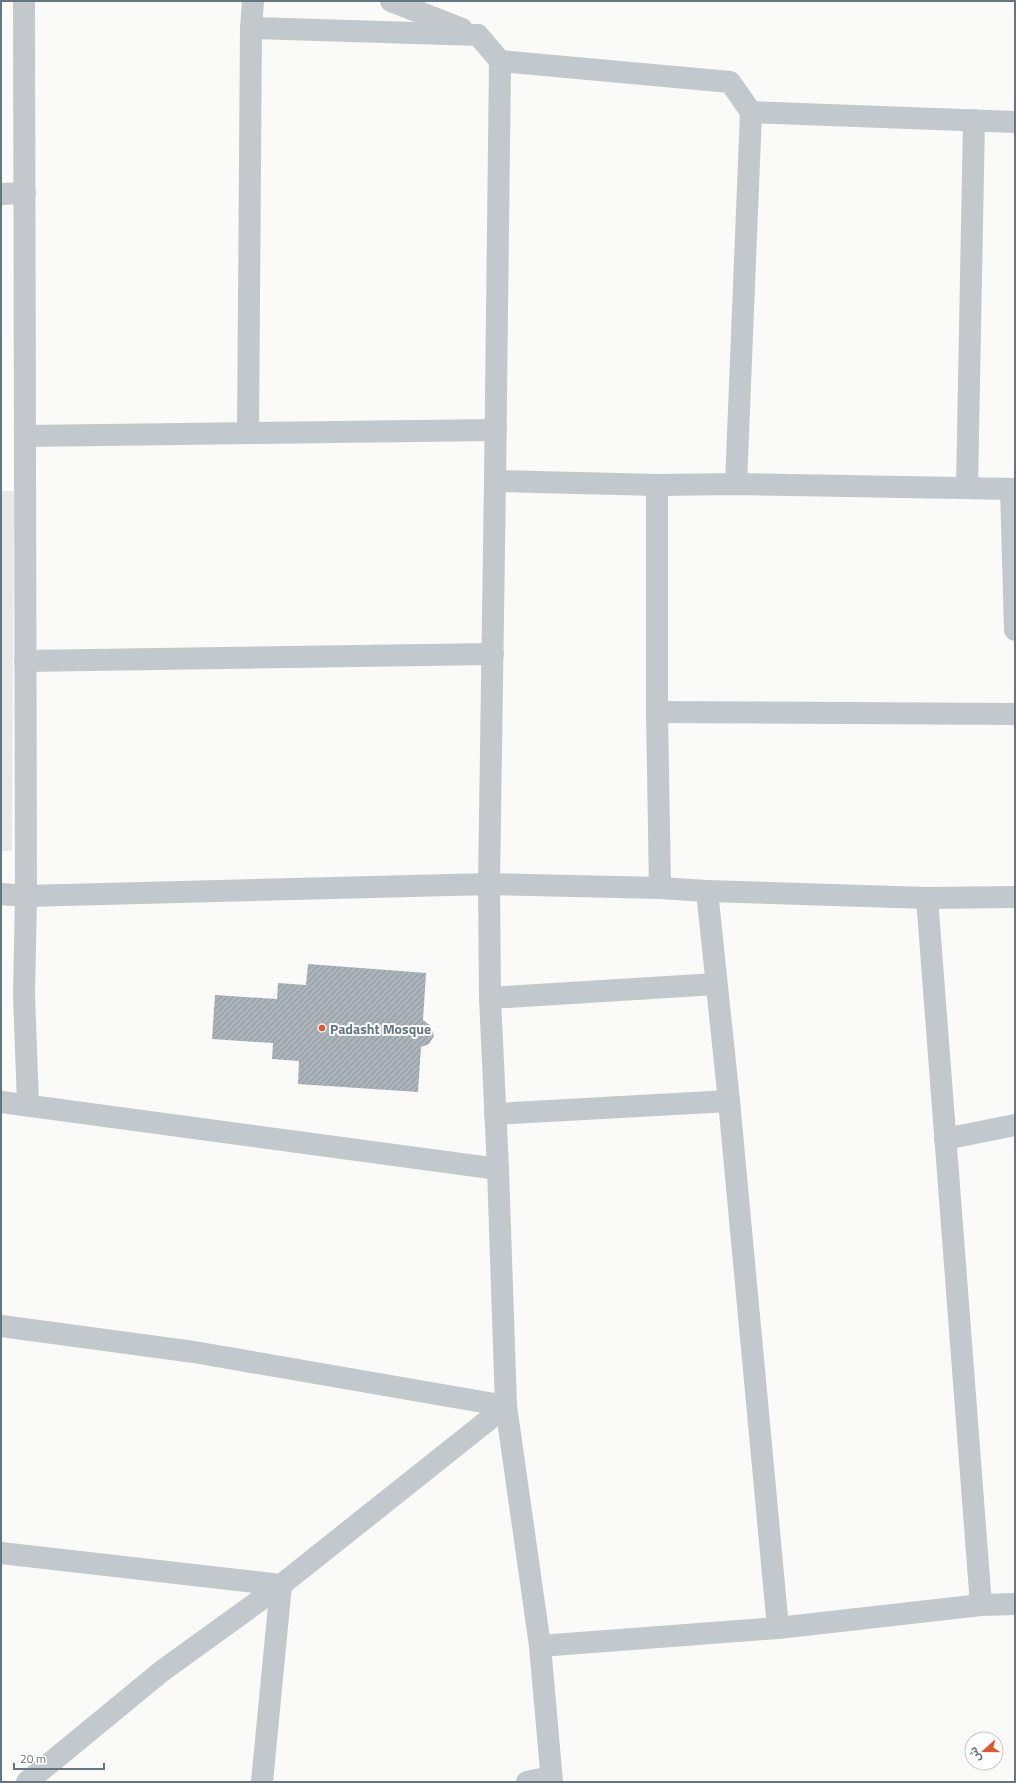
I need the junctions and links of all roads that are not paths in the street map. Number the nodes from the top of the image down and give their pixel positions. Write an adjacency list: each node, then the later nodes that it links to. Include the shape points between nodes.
1 (24, 1): 10 (street)
2 (253, 1): 4 (street)
3 (391, 1): 5 (street)
4 (251, 28): 5 (street); 13 (street)
5 (478, 35): 6 (street)
6 (500, 61): 7 (street, via 730,82); 12 (street)
7 (751, 112): 8 (street); 16 (street)
8 (974, 120): 9 (street); 18 (street)
9 (1015, 122)
10 (25, 193): 11 (street); 14 (street)
11 (1, 194)
12 (496, 430): 13 (street); 15 (street)
13 (248, 433): 14 (street)
14 (26, 436): 22 (street)
15 (495, 481): 17 (street); 21 (street)
16 (736, 484): 17 (street); 18 (street)
17 (657, 485): 23 (street)
18 (967, 488): 19 (street)
19 (1013, 489): 20 (street)
20 (1015, 630)
21 (493, 654): 22 (street); 25 (street)
22 (25, 661): 29 (street)
23 (657, 712): 24 (street); 26 (street)
24 (1015, 714)
25 (489, 884): 26 (street); 29 (street); 33 (street)
26 (660, 888): 27 (street)
27 (706, 891): 31 (street); 32 (street)
28 (1, 894): 29 (street)
29 (26, 896): 36 (street, via 24,995)
30 (1015, 897): 31 (street)
31 (927, 898): 39 (street)
32 (716, 984): 33 (street); 34 (street)
33 (490, 998): 37 (street)
34 (729, 1101): 37 (street); 47 (street)
35 (1, 1102): 36 (street)
36 (28, 1104): 40 (street)
37 (496, 1114): 40 (street)
38 (1015, 1125): 39 (street)
39 (945, 1139): 46 (street)
40 (498, 1169): 42 (street)
41 (1, 1326): 42 (street, via 194,1352)
42 (506, 1406): 44 (street); 48 (street)
43 (1, 1553): 44 (street)
44 (280, 1585): 50 (street, via 162,1671); 51 (street)
45 (1015, 1604): 46 (street)
46 (981, 1605): 47 (street)
47 (778, 1628): 48 (street)
48 (540, 1646): 49 (street)
49 (551, 1779): 52 (street)
50 (27, 1782)
51 (262, 1782)
52 (527, 1782)

